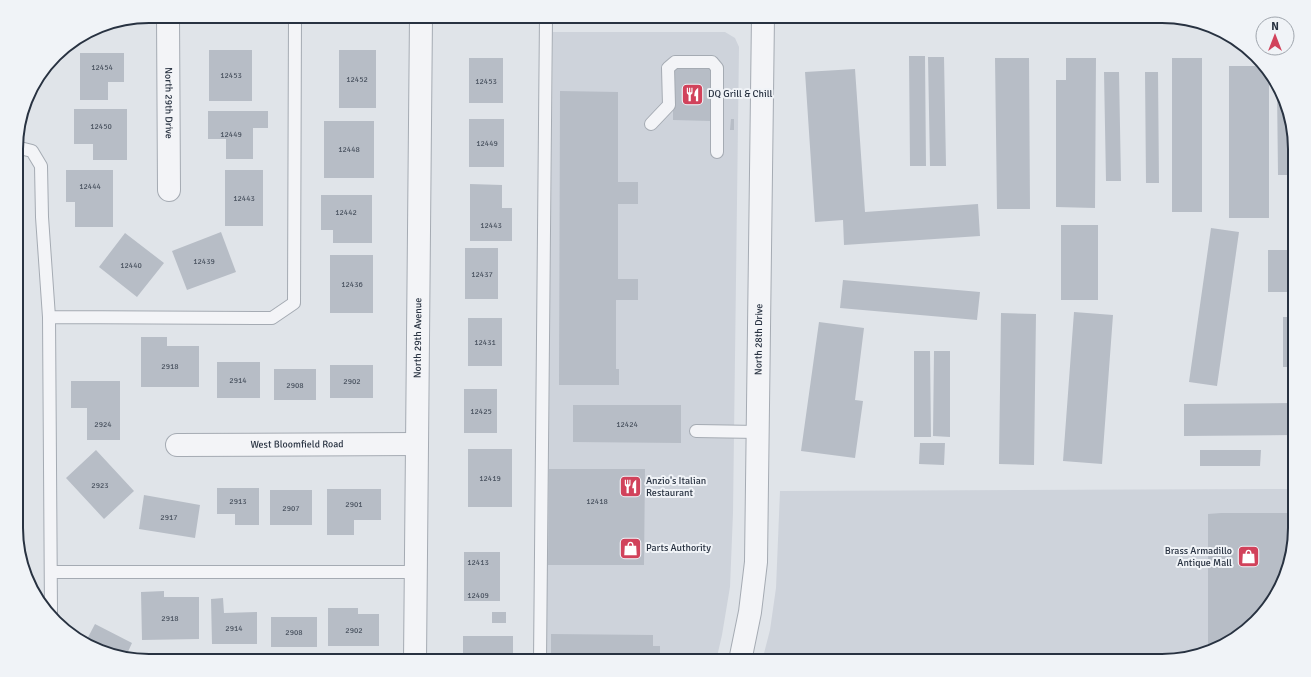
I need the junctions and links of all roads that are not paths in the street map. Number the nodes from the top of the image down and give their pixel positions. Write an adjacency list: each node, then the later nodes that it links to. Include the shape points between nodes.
1 (168, 23): 9 (street, North 29th Drive)
2 (294, 23): 10 (lane, via 294,303 272,318)
3 (421, 23): 13 (street, North 29th Avenue)
4 (546, 23): 19 (lane)
5 (763, 23): 12 (street, North 28th Drive)
6 (651, 124): 8 (lane, via 669,105 668,68 675,62 712,62 717,68)
7 (23, 149): 10 (lane, via 32,151 41,166)
8 (716, 152)
9 (169, 190)
10 (49, 317): 15 (lane)
11 (696, 431): 12 (lane)
12 (758, 432): 20 (street, North 28th Drive, via 756,562)
13 (418, 444): 14 (street, West Bloomfield Road); 16 (street, North 29th Avenue)
14 (177, 445)
15 (51, 572): 16 (lane); 17 (lane)
16 (416, 572): 18 (street, North 29th Avenue)
17 (51, 607)
18 (415, 654)
19 (540, 654)
20 (741, 654)

